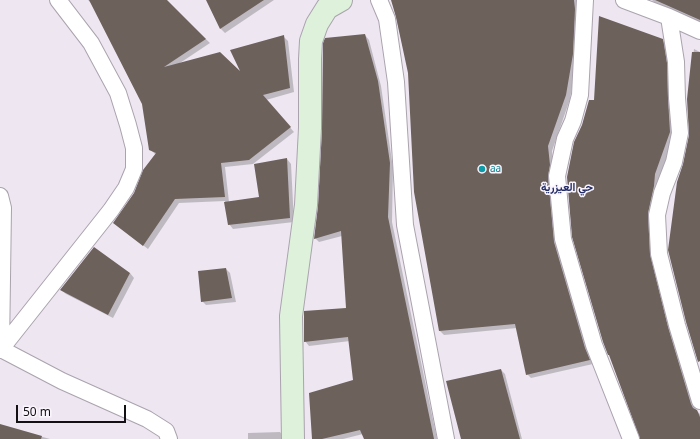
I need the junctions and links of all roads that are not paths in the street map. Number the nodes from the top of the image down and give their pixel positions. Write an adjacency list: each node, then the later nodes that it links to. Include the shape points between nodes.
1 (58, 0): 9 (street, via 91,43 118,93 134,148 134,169 126,188 111,210)
2 (341, 0): 12 (street, via 327,8 317,24 310,59 306,205 291,316)
3 (379, 0): 13 (street, via 387,18 396,82 405,225)
4 (585, 0): 14 (street, via 580,95 565,139 557,176 563,240 594,345)
5 (624, 0): 6 (street)
6 (669, 17): 7 (street); 10 (street, via 676,62 680,133 674,162 657,215 659,254)
7 (700, 31)
8 (1, 204): 9 (street)
9 (1, 350): 11 (street, via 62,381 148,419 166,431)
10 (700, 401)
11 (169, 439)
12 (293, 439)
13 (446, 439)
14 (631, 439)

